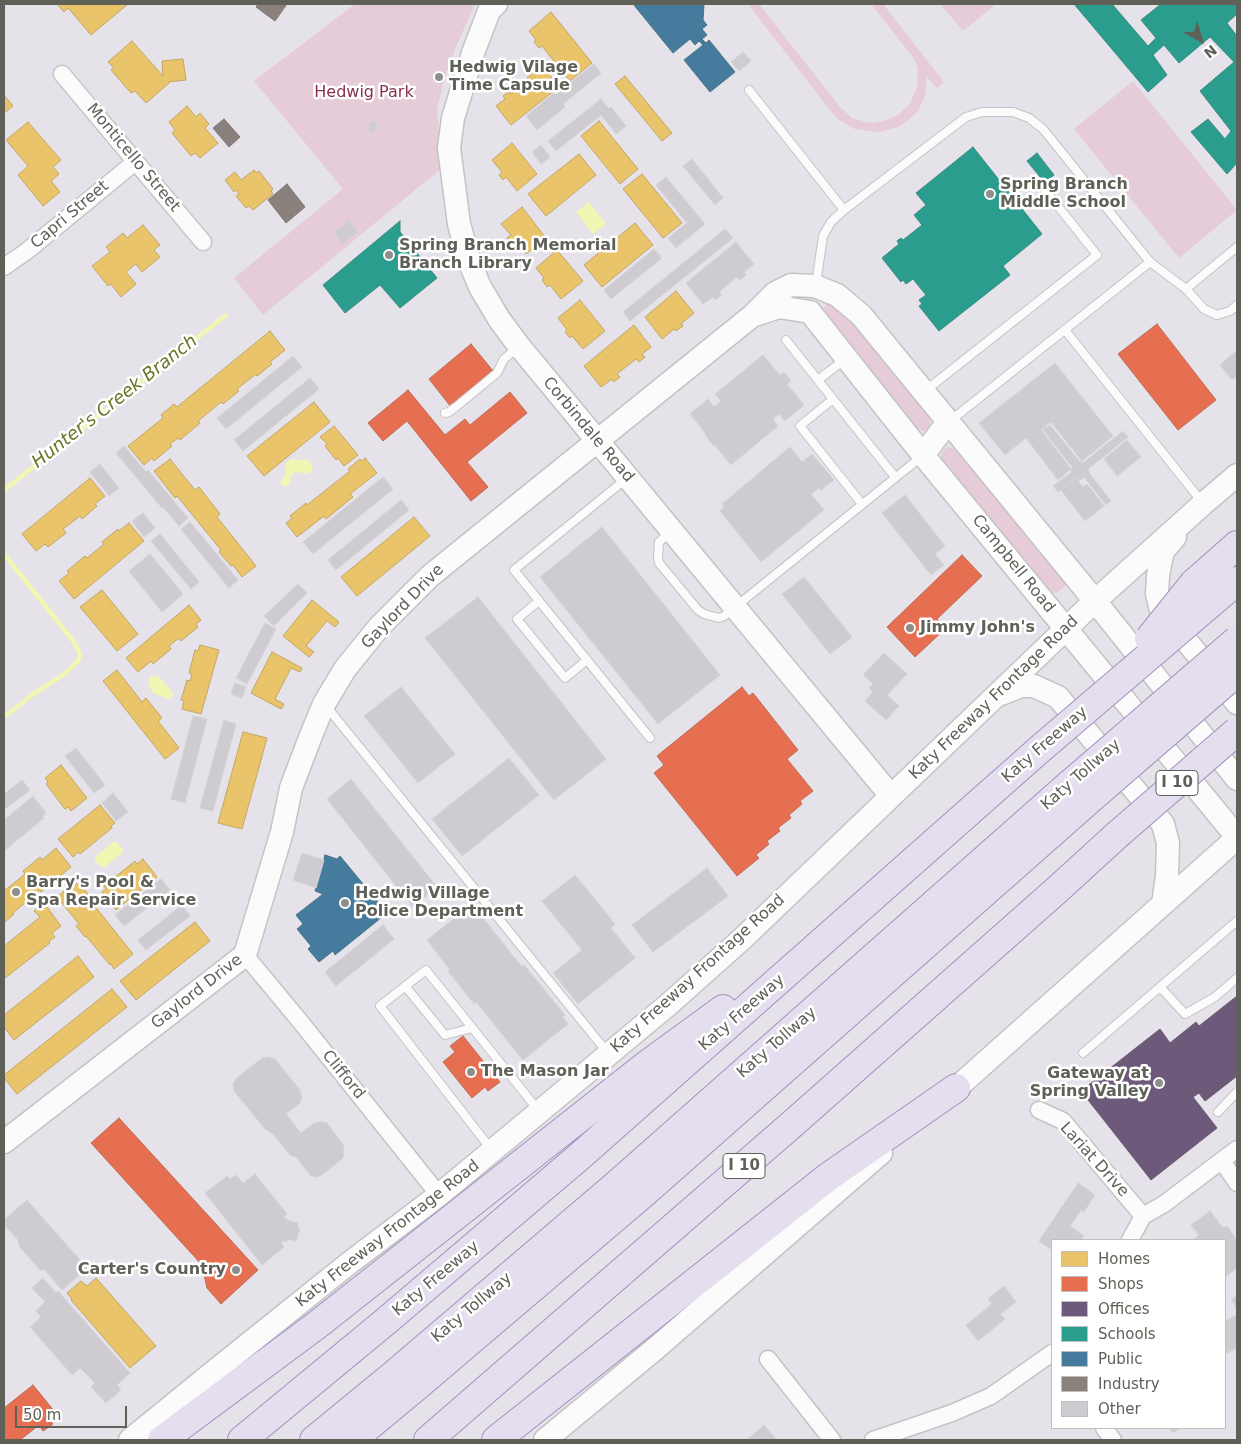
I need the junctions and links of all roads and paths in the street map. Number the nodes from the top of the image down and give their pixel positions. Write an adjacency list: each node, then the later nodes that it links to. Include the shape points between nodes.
1 (496, 4): 18 (street, Corbindale Road, via 489,11 473,53 453,118 449,148 459,224 470,263 490,305)
2 (62, 74): 4 (street, Monticello Street)
3 (749, 90): 6 (lane)
4 (135, 162): 7 (street, Monticello Street); 10 (street, Capri Street, via 27,251)
5 (1045, 190): 21 (lane, via 1097,255)
6 (844, 210): 9 (lane, via 966,117 982,112 1014,112 1043,129); 11 (lane, via 831,222 823,236)
7 (203, 242)
8 (1237, 247): 12 (lane)
9 (1150, 262): 12 (lane); 16 (lane)
10 (4, 266)
11 (815, 286): 14 (street); 15 (street, Gaylord Drive, via 791,285 775,293); 21 (street, via 837,295 861,315)
12 (1186, 289): 13 (lane, via 1204,309 1217,315)
13 (1237, 306)
14 (810, 312): 15 (street, Gaylord Drive, via 779,308); 19 (street, Campbell Road)
15 (752, 316): 25 (street, Gaylord Drive)
16 (1065, 330): 24 (lane); 31 (lane)
17 (786, 340): 20 (lane)
18 (519, 346): 23 (lane, via 504,359 497,373); 25 (street, Corbindale Road)
19 (846, 358): 20 (lane); 26 (street, Campbell Road)
20 (818, 380): 22 (lane)
21 (924, 392): 24 (street)
22 (832, 399): 28 (lane); 30 (lane, via 800,426)
23 (445, 413)
24 (948, 422): 26 (street); 37 (street)
25 (597, 440): 29 (street, Corbindale Road); 45 (street, Gaylord Drive, via 430,576 379,627)
26 (923, 455): 28 (lane); 39 (street, Campbell Road)
27 (1237, 475): 31 (street, Katy Freeway Frontage Road)
28 (895, 477): 30 (lane)
29 (628, 478): 32 (street, Corbindale Road); 36 (lane, via 514,570)
30 (862, 504): 38 (lane)
31 (1203, 504): 37 (street, Katy Freeway Frontage Road); 44 (street, via 1163,551 1157,594 1162,610)
32 (671, 530): 38 (street, Corbindale Road); 38 (lane, via 658,542 659,563 704,614 719,618)
33 (1237, 545): 35 (highway)
34 (1237, 581): 35 (highway, Katy Freeway)
35 (1203, 593): 53 (highway, Katy Freeway, bridge, via 1107,690)
36 (539, 601): 41 (lane); 41 (lane, via 517,619 565,678)
37 (1094, 601): 39 (street, Katy Freeway Frontage Road); 48 (street)
38 (734, 607): 50 (street, Corbindale Road)
39 (1066, 628): 43 (street, Katy Freeway Frontage Road); 51 (street, Campbell Road)
40 (1237, 640): 49 (highway, Katy Tollway, bridge)
41 (587, 660): 47 (lane)
42 (1237, 672): 49 (highway, Katy Tollway, bridge)
43 (996, 696): 50 (street, Katy Freeway Frontage Road); 52 (street, via 1021,686 1034,686 1058,697 1163,824 1168,843)
44 (1237, 703)
45 (324, 704): 55 (street, Gaylord Drive, via 291,788 282,832); 61 (lane)
46 (1237, 731): 83 (highway, I 10, bridge)
47 (650, 738)
48 (1237, 779)
49 (1079, 792): 81 (highway, Katy Tollway); 82 (highway, Katy Tollway, via 638,1198)
50 (891, 796): 61 (street, Katy Freeway Frontage Road, via 716,962)
51 (1237, 838): 52 (street)
52 (1163, 904): 62 (street)
53 (852, 916): 79 (highway, via 649,1063 316,1325); 80 (highway, Katy Freeway, via 498,1226)
54 (1237, 921): 58 (lane)
55 (245, 956): 67 (street, Gaylord Drive); 72 (street, Clifford)
56 (1237, 978): 58 (lane, via 1216,997 1185,1014)
57 (405, 986): 59 (lane, via 445,1035); 59 (lane, via 426,970); 69 (lane, via 380,1006)
58 (1160, 987): 60 (lane)
59 (472, 1028): 65 (lane)
60 (1083, 1053)
61 (609, 1054): 65 (street, Katy Freeway Frontage Road)
62 (956, 1088): 84 (highway, via 828,1177); 85 (street)
63 (1237, 1092): 66 (lane)
64 (1039, 1110): 73 (street, Lariat Drive, via 1062,1121)
65 (539, 1112): 69 (street, Katy Freeway Frontage Road)
66 (1218, 1112)
67 (4, 1142)
68 (1237, 1149): 70 (street)
69 (493, 1150): 72 (street, Katy Freeway Frontage Road)
70 (1222, 1161): 71 (street); 73 (street)
71 (1237, 1183)
72 (439, 1195): 78 (street, Katy Freeway Frontage Road)
73 (1143, 1216): 74 (street)
74 (1131, 1239)
75 (1051, 1355): 87 (street, via 991,1396)
76 (768, 1359): 86 (street)
77 (1105, 1429): 88 (street)
78 (130, 1440)
79 (162, 1440)
80 (242, 1440)
81 (314, 1440)
82 (352, 1440)
83 (428, 1440)
84 (496, 1440)
85 (545, 1440)
86 (832, 1440)
87 (873, 1440)
88 (1113, 1440)

